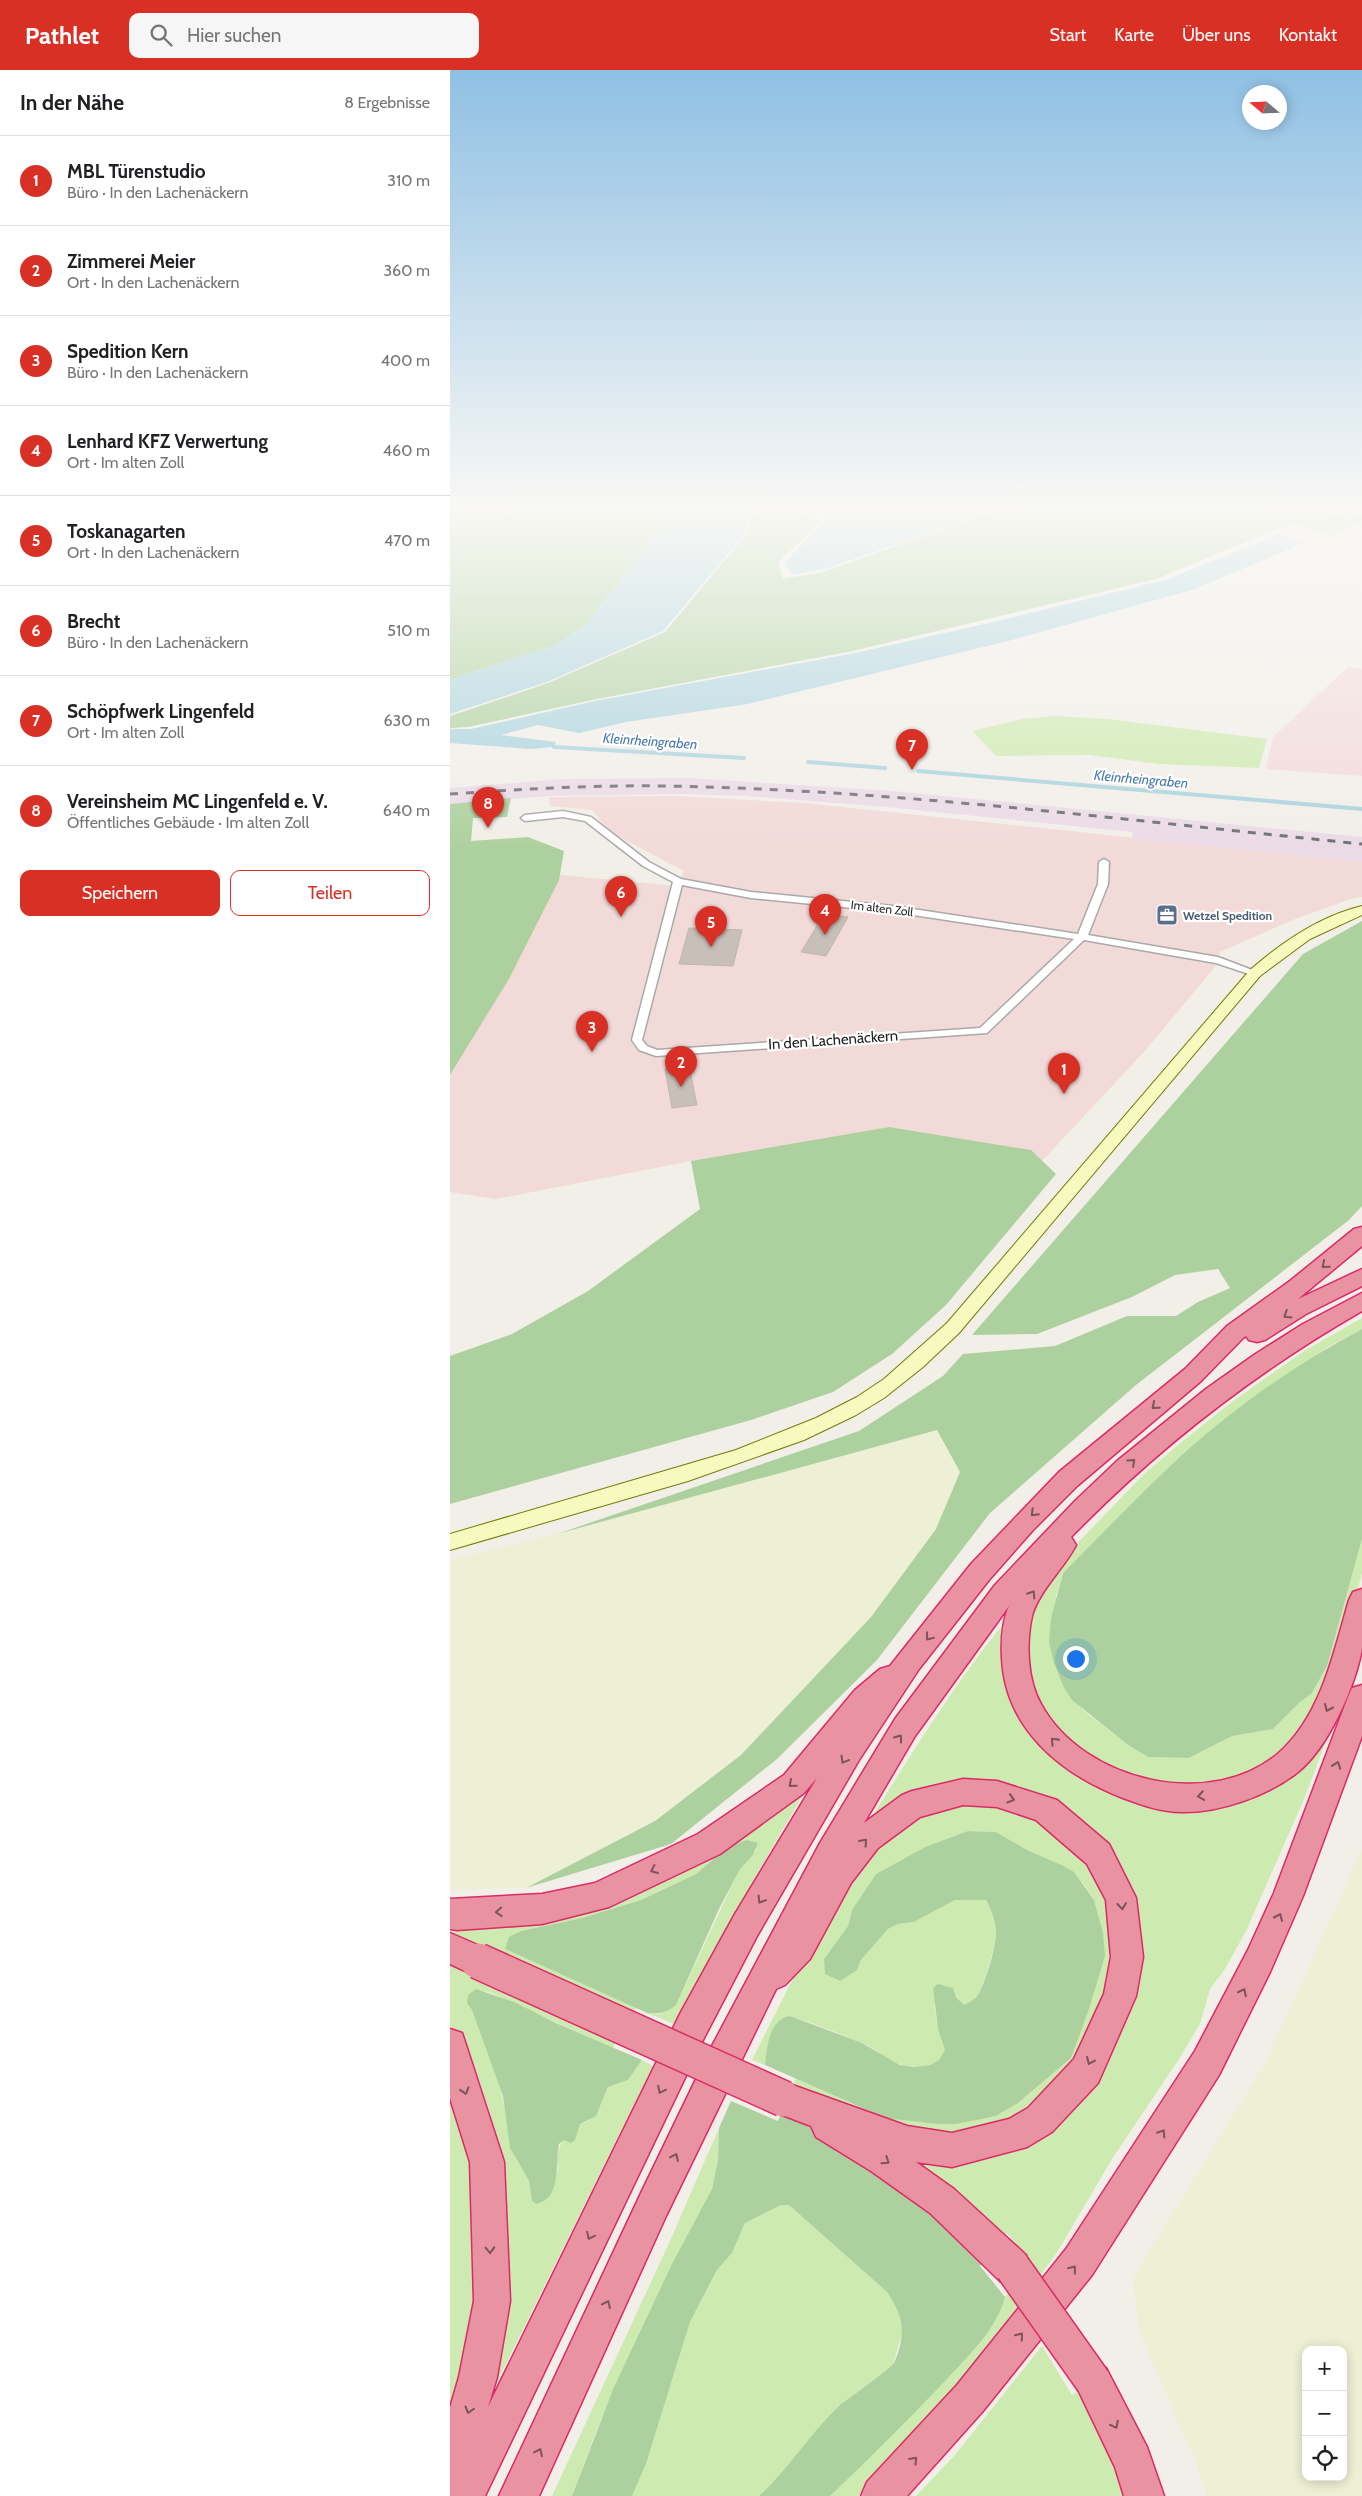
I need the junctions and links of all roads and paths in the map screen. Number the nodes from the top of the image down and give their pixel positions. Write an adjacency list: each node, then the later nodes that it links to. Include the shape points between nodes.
1 (525, 818): 3 (street, Im alten Zoll, via 563,814 588,819 646,864)
2 (1104, 862): 5 (street, In den Lachenäckern, via 1104,884)
3 (678, 881): 5 (street, Im alten Zoll, via 751,895 876,906); 5 (street, In den Lachenäckern, via 637,1040 643,1048 656,1052 983,1031)
4 (1362, 910): 6 (main road, via 1298,938)
5 (1082, 937): 6 (street, Im alten Zoll, via 1218,960)
6 (1255, 973): 12 (main road, via 953,1328 894,1381 850,1410 806,1431 703,1469)
7 (1362, 1234): 10 (highway, one-way to 10, via 1298,1287 1235,1332)
8 (1362, 1277): 10 (highway, one-way to 10, via 1298,1308)
9 (1362, 1301): 11 (highway, one-way to 9, via 1169,1429 1243,1374 1308,1330)
10 (1193, 1374): 14 (highway, one-way to 14, via 1068,1479 1024,1523 980,1572)
11 (1096, 1495): 13 (highway, one-way to 11, via 1327,1711 1295,1756 1262,1778 1234,1791 1193,1798 1160,1796 1102,1777 1064,1751 1038,1724 1022,1694 1015,1664 1019,1613); 18 (highway, one-way to 11, via 892,1748 1002,1595)
12 (450, 1542)
13 (1362, 1600)
14 (910, 1661): 16 (highway, one-way to 16, via 865,1698 794,1784 709,1844 598,1897 542,1910); 22 (highway, one-way to 22, via 850,1751 746,1925 692,2026)
15 (1362, 1697): 24 (highway, one-way to 15, via 970,2398 1079,2262 1207,2063 1288,1896)
16 (450, 1914)
17 (464, 1954): 20 (highway, bridge)
18 (755, 1994): 20 (highway, one-way to 20, via 799,1948 840,1873 867,1838 912,1805 963,1792 996,1794 1046,1810 1098,1854 1121,1898 1127,1957 1120,1996 1086,2071 1040,2120 1015,2135 952,2150 916,2144); 23 (highway, one-way to 18, via 683,2140)
19 (450, 2045): 21 (highway, one-way to 21, via 487,2162 492,2301 478,2377)
20 (784, 2099): 25 (highway, one-way to 25, bridge, via 883,2159 942,2201 1013,2268 1093,2381 1133,2461)
21 (450, 2472)
22 (464, 2496)
23 (519, 2496)
24 (881, 2496)
25 (1144, 2496)

